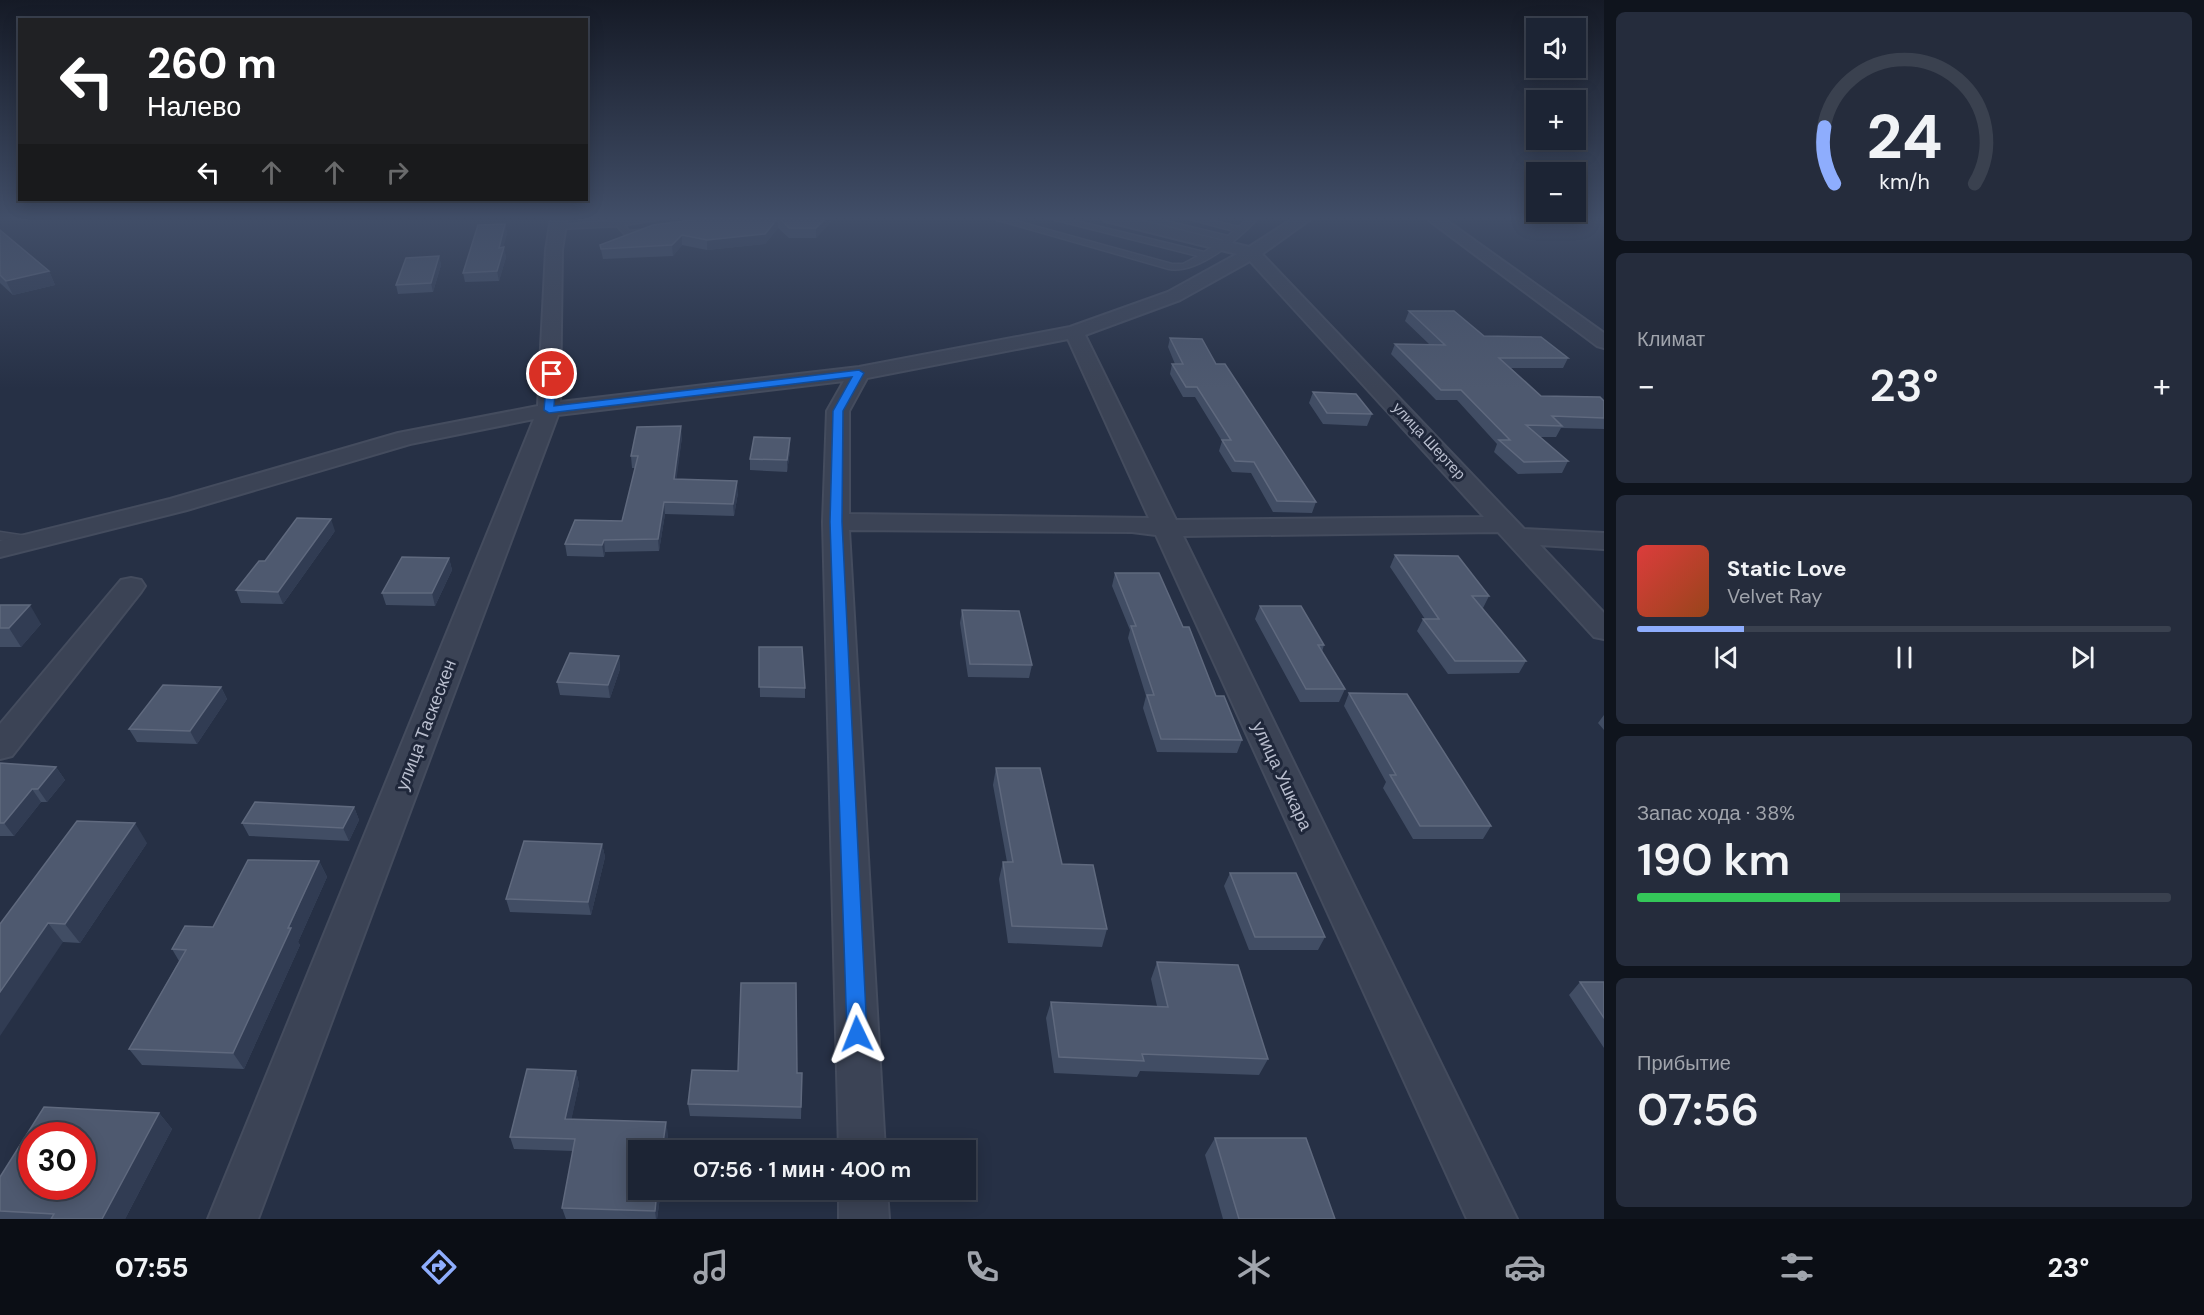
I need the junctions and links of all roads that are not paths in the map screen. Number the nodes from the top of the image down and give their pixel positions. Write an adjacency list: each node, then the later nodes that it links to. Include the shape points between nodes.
1 (553, 275): 8 (street, улица Таскескен)
2 (1212, 275): 5 (street, via 1174,296)
3 (1273, 275): 11 (street, улица Шертер)
4 (1511, 275): 6 (street)
5 (1074, 332): 7 (street); 10 (street, улица Ушкара)
6 (1604, 342)
7 (859, 373): 8 (street); 9 (street, via 838,411)
8 (549, 410): 13 (street, via 406,438 178,505); 21 (street, улица Таскескен)
9 (836, 522): 10 (street, via 1132,524); 19 (street)
10 (1164, 528): 11 (street); 23 (street, улица Ушкара)
11 (1512, 530): 14 (street); 17 (street, улица Шертер)
12 (0, 536): 13 (lane)
13 (33, 541): 15 (street)
14 (1604, 541)
15 (0, 549)
16 (131, 586): 18 (street)
17 (1604, 630)
18 (0, 747)
19 (862, 1140)
20 (863, 1200): 22 (street)
21 (233, 1219)
22 (864, 1219)
23 (1492, 1219)

